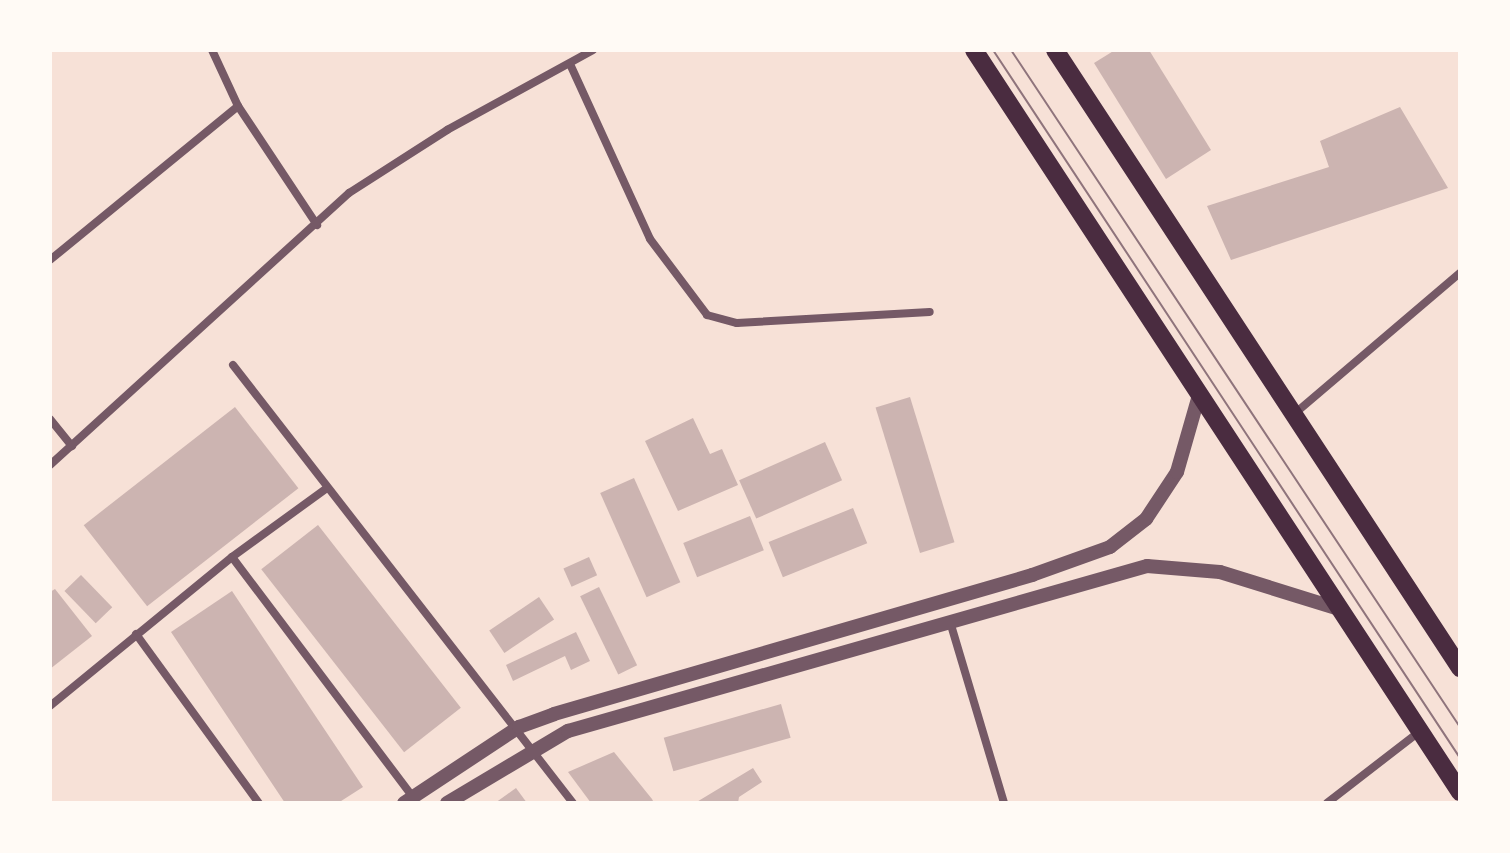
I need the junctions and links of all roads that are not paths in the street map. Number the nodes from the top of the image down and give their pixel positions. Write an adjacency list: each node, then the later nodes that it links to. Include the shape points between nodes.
1 (212, 50): 6 (street)
2 (593, 50): 5 (street)
3 (974, 50): 12 (main road)
4 (1055, 50): 13 (main road)
5 (570, 64): 7 (street, via 447,130 349,193); 10 (street, via 650,239 707,315 737,323)
6 (238, 106): 7 (street); 8 (street)
7 (317, 225): 15 (street)
8 (50, 260)
9 (1460, 273): 13 (street)
10 (930, 312)
11 (233, 365): 17 (street)
12 (1198, 399): 19 (main road); 20 (street, via 1177,472 1146,519 1110,547)
13 (1292, 416): 24 (main road)
14 (50, 419): 15 (street)
15 (72, 446): 16 (street)
16 (50, 465)
17 (327, 488): 18 (street); 26 (street)
18 (232, 557): 23 (street); 30 (street)
19 (1339, 609): 21 (street, via 1220,572 1147,566); 27 (main road)
20 (907, 612): 22 (street); 26 (street, via 638,686)
21 (951, 625): 22 (street); 34 (street)
22 (913, 633): 28 (street, via 642,706)
23 (136, 634): 25 (street); 31 (street)
24 (1460, 668)
25 (50, 706)
26 (519, 727): 28 (street); 30 (street)
27 (1420, 732): 29 (main road); 35 (street)
28 (533, 748): 32 (street); 33 (street)
29 (1460, 792)
30 (408, 800)
31 (259, 803)
32 (447, 803)
33 (573, 803)
34 (1004, 803)
35 (1327, 803)

